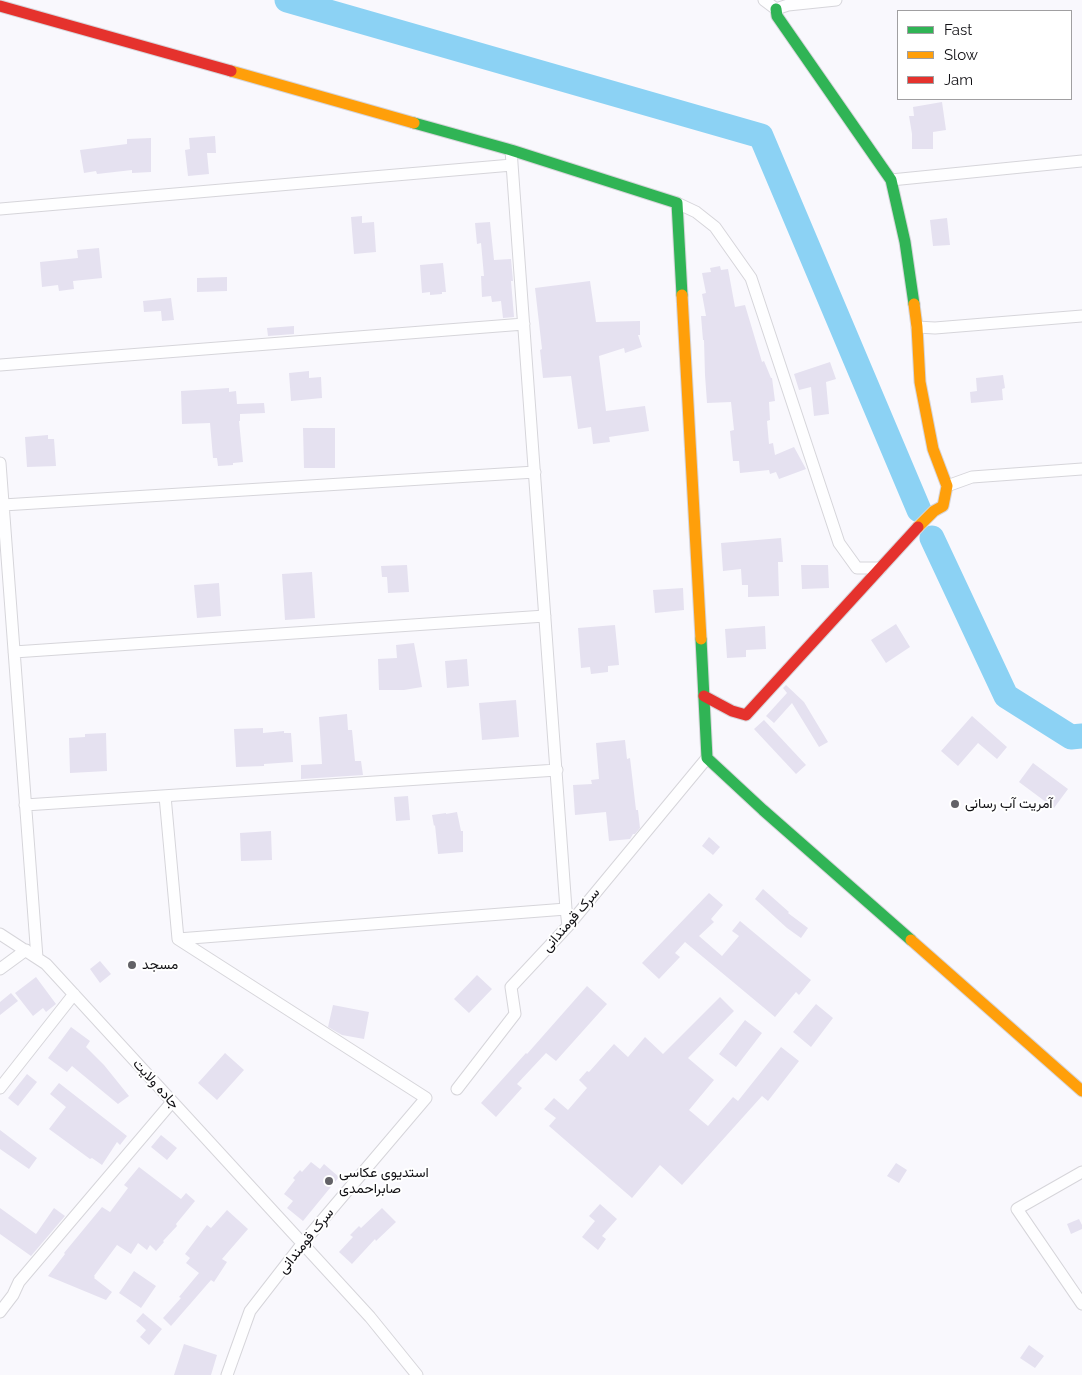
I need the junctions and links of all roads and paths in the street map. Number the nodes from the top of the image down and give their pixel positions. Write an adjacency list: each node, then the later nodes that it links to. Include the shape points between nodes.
1 (764, 0): 4 (street)
2 (836, 0): 4 (street)
3 (0, 6): 5 (street)
4 (776, 9): 8 (street, via 777,16)
5 (511, 150): 7 (street); 9 (street)
6 (1082, 161): 8 (street)
7 (512, 165): 10 (street); 12 (street)
8 (891, 180): 13 (street, via 905,242)
9 (677, 203): 20 (street, via 696,212 715,227 751,278 839,543 857,568); 23 (street)
10 (0, 209)
11 (1082, 316): 13 (street)
12 (524, 324): 14 (street); 17 (street)
13 (917, 327): 18 (street, via 920,382 933,449)
14 (0, 365)
15 (0, 463): 19 (street)
16 (1082, 469): 18 (street, via 972,477)
17 (535, 472): 19 (street); 21 (street)
18 (948, 486): 20 (street, via 943,506 934,511)
19 (3, 505): 22 (street)
20 (881, 568): 23 (street, via 746,715)
21 (545, 616): 22 (street); 25 (street)
22 (14, 652): 27 (street)
23 (704, 696): 24 (street)
24 (707, 758): 29 (street, سرک قومندانی); 38 (street)
25 (557, 770): 26 (street); 28 (street)
26 (165, 796): 27 (street); 31 (street)
27 (25, 805): 33 (street)
28 (566, 909): 29 (street); 31 (street)
29 (568, 926): 37 (street, سرک قومندانی, via 511,987 515,1014)
30 (0, 934): 32 (street, جاده ولایت)
31 (178, 938): 41 (street, سرک قومندانی, via 426,1098)
32 (26, 950): 33 (street, جاده ولایت); 34 (street)
33 (37, 958): 35 (street, جاده ولایت)
34 (0, 969)
35 (74, 994): 36 (street); 39 (street, جاده ولایت)
36 (0, 1088)
37 (457, 1089)
38 (1082, 1091)
39 (172, 1102): 41 (street, جاده ولایت); 43 (street, via 19,1282)
40 (1082, 1172): 42 (street, via 1017,1209)
41 (302, 1244): 44 (street, سرک قومندانی, via 250,1311); 45 (street, جاده ولایت, via 370,1317)
42 (1082, 1304)
43 (0, 1312)
44 (227, 1375)
45 (417, 1375)

